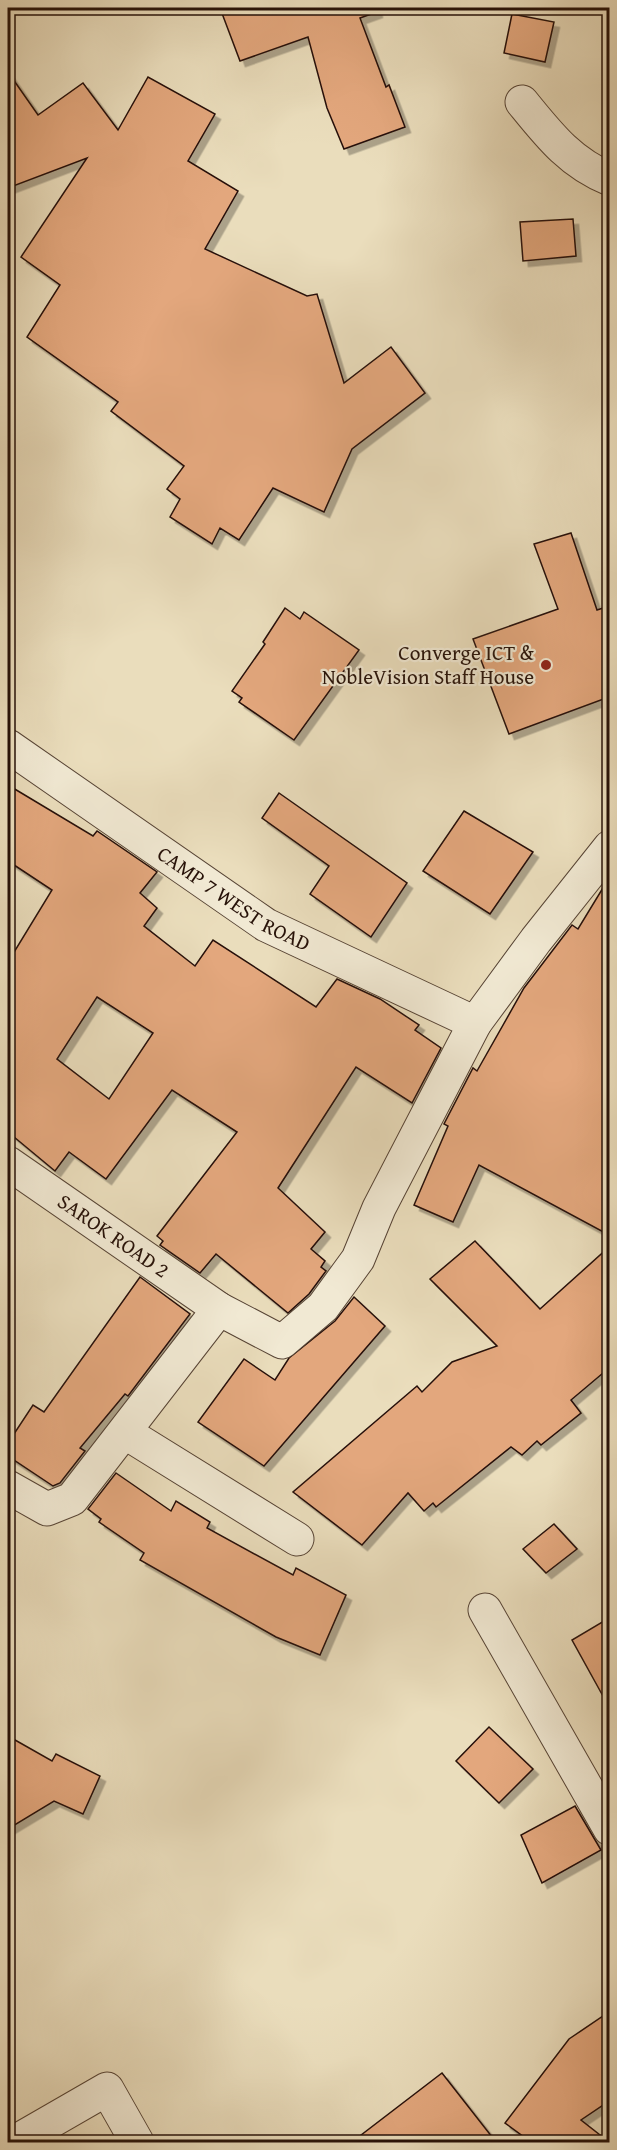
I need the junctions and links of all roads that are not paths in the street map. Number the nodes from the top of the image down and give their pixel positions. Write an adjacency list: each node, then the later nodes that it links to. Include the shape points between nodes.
1 (522, 102): 2 (street, via 563,152)
2 (609, 179)
3 (8, 746): 5 (street, CAMP 7 WEST ROAD, via 266,925)
4 (609, 847): 5 (street)
5 (475, 1023): 7 (street, via 379,1208 358,1259 323,1307 282,1342)
6 (8, 1163): 7 (street, SAROK ROAD 2)
7 (219, 1310): 8 (street)
8 (126, 1433): 9 (street, via 72,1499 47,1509); 10 (street)
9 (8, 1487)
10 (297, 1539)
11 (485, 1610): 12 (street)
12 (609, 1829)
13 (15, 2142): 14 (street, via 107,2089)
14 (136, 2142)

